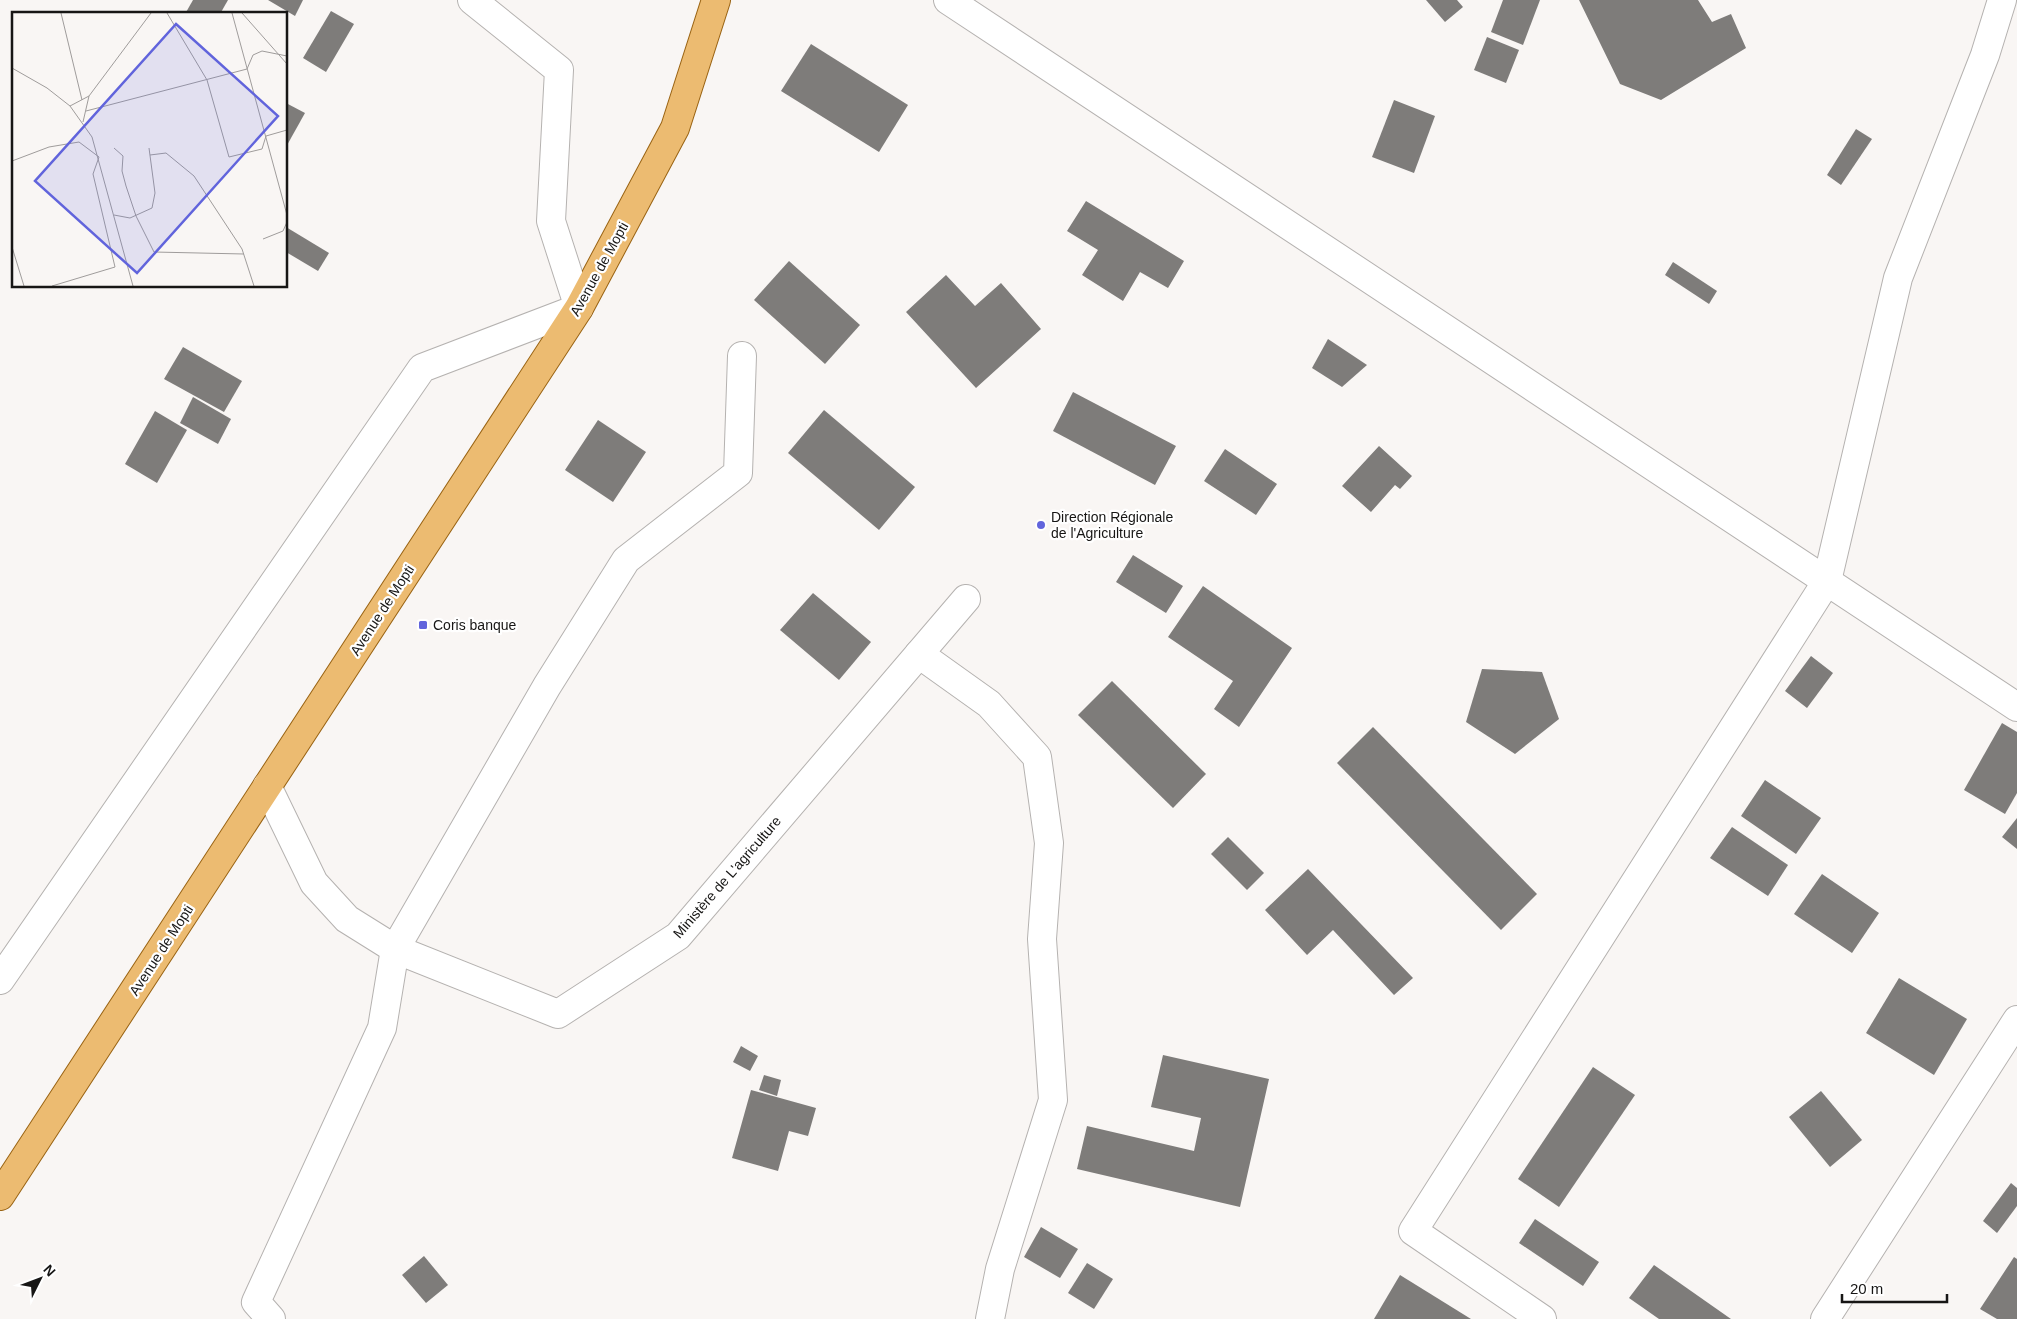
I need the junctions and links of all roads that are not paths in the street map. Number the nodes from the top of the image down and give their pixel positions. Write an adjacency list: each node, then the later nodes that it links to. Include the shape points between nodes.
1 (472, 0): 5 (street, via 560,70 551,221)
2 (716, 0): 5 (main road, Avenue de Mopti, via 675,128)
3 (948, 0): 7 (street)
4 (2002, 0): 7 (street, via 1985,55 1898,278)
5 (579, 308): 11 (main road, Avenue de Mopti); 13 (street, via 422,368)
6 (742, 356): 12 (street, via 738,473 626,560 547,686)
7 (1826, 582): 10 (street); 18 (street, via 1413,1231)
8 (966, 598): 9 (street, Ministère de L'agriculture)
9 (919, 654): 12 (street, Ministère de L'agriculture, via 678,936 558,1014); 17 (street, via 990,704 1037,757 1049,843 1042,939 1053,1100 1000,1269)
10 (2017, 707)
11 (267, 786): 12 (street, Ministère de L'agriculture, via 314,883 347,919); 15 (main road, Avenue de Mopti)
12 (394, 949): 16 (street, via 382,1028 256,1302)
13 (0, 980)
14 (2017, 1020): 19 (street)
15 (0, 1196)
16 (271, 1319)
17 (990, 1319)
18 (1542, 1319)
19 (1825, 1319)

